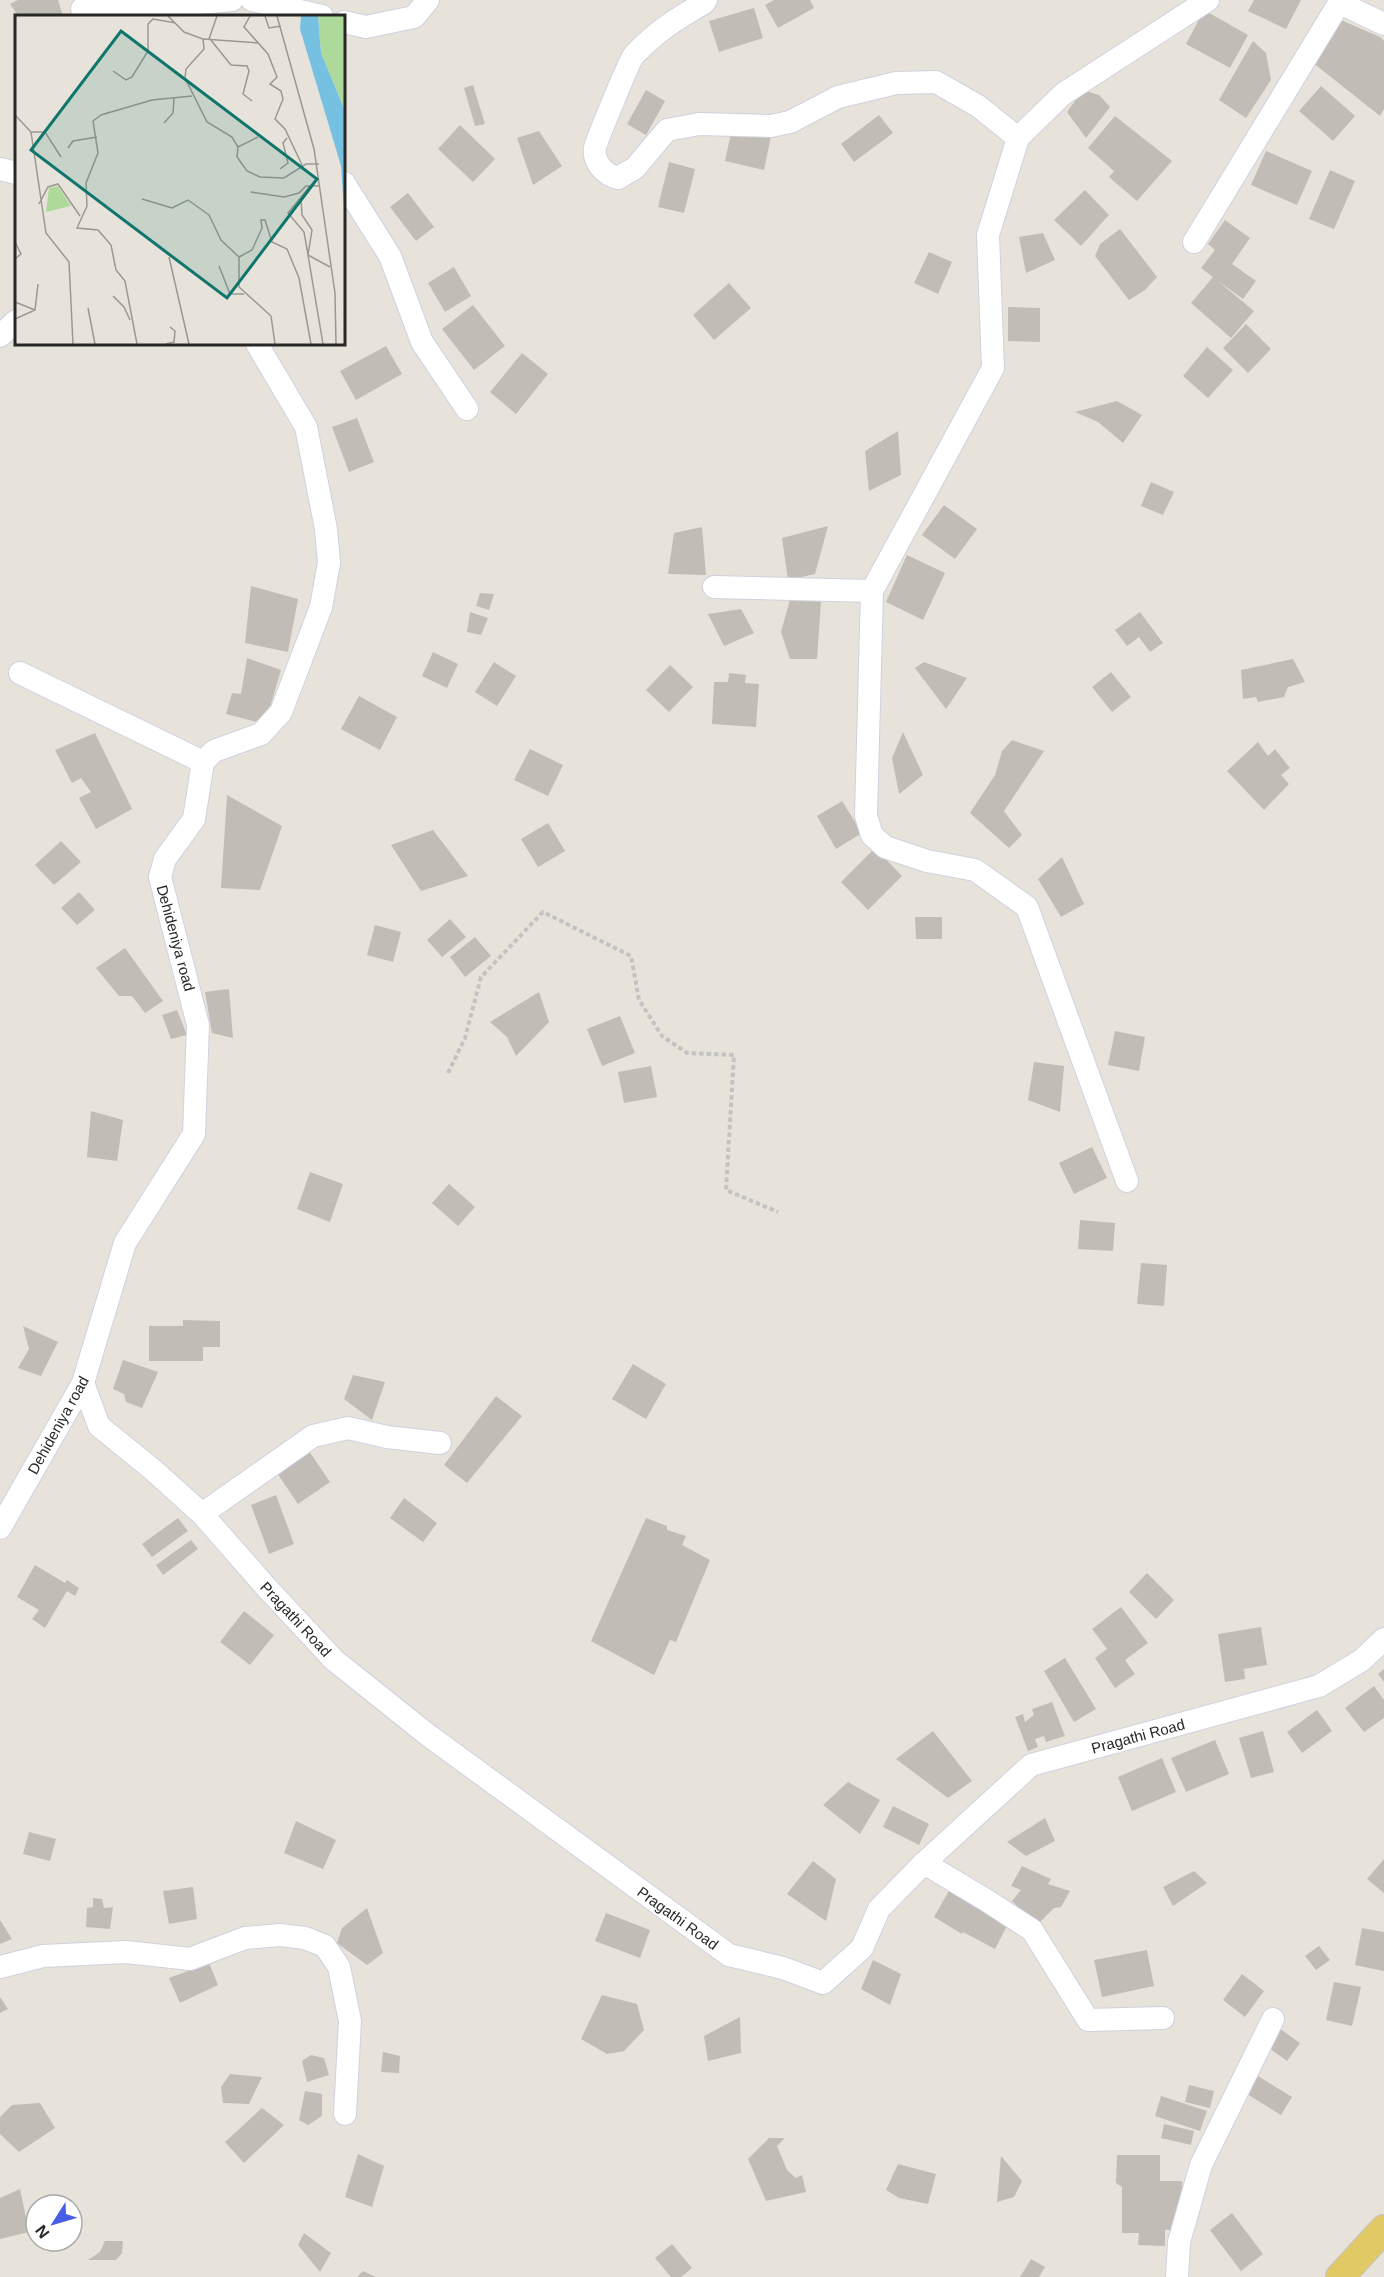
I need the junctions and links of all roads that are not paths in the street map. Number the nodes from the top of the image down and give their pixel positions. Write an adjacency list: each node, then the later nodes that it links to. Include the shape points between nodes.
1 (232, 0): 7 (street, via 114,11)
2 (252, 0): 8 (street)
3 (428, 0): 9 (street, via 414,17 366,27)
4 (706, 0): 11 (street, via 665,25 632,57 595,149 600,168 608,176 618,178 635,168 667,130 699,124 771,126 790,122 838,97 896,82 936,82 978,106)
5 (1208, 0): 11 (street, via 1063,94)
6 (1341, 2): 10 (street); 15 (street)
7 (82, 8)
8 (318, 15)
9 (345, 22)
10 (1384, 24)
11 (1018, 138): 21 (street, via 988,235 993,368)
12 (0, 169): 13 (street)
13 (15, 173)
14 (345, 185): 19 (street, via 390,256 422,342)
15 (1194, 242)
16 (15, 322): 17 (street)
17 (0, 336)
18 (258, 345): 23 (street, via 306,427 329,563 321,607 281,712 261,734 214,751)
19 (467, 409)
20 (714, 587): 21 (street)
21 (872, 591): 24 (street, via 866,816 872,836 885,847 927,861 975,870 1027,907)
22 (20, 673): 23 (street)
23 (203, 762): 25 (street, Dehideniya road, via 194,819 165,859 160,877 198,1025 194,1134 125,1244)
24 (1127, 1181)
25 (83, 1383): 27 (street, Pragathi Road, via 99,1426); 28 (street, Dehideniya road)
26 (440, 1443): 27 (street, via 348,1428 313,1436)
27 (202, 1514): 30 (street, Pragathi Road, via 334,1660 428,1735 729,1955 823,1983 862,1948 879,1909)
28 (0, 1527)
29 (1384, 1639): 30 (street, Pragathi Road, via 1362,1660 1319,1686 1031,1765)
30 (924, 1863): 32 (street, via 1032,1930 1088,2020)
31 (0, 1967): 34 (street, via 43,1956 126,1952 190,1959 245,1938 280,1935 324,1946 339,1967 350,2021)
32 (1163, 2018)
33 (1273, 2019): 36 (street, via 1201,2164 1179,2242)
34 (345, 2114)
35 (1384, 2229): 37 (main road)
36 (1177, 2277)
37 (1340, 2277)

